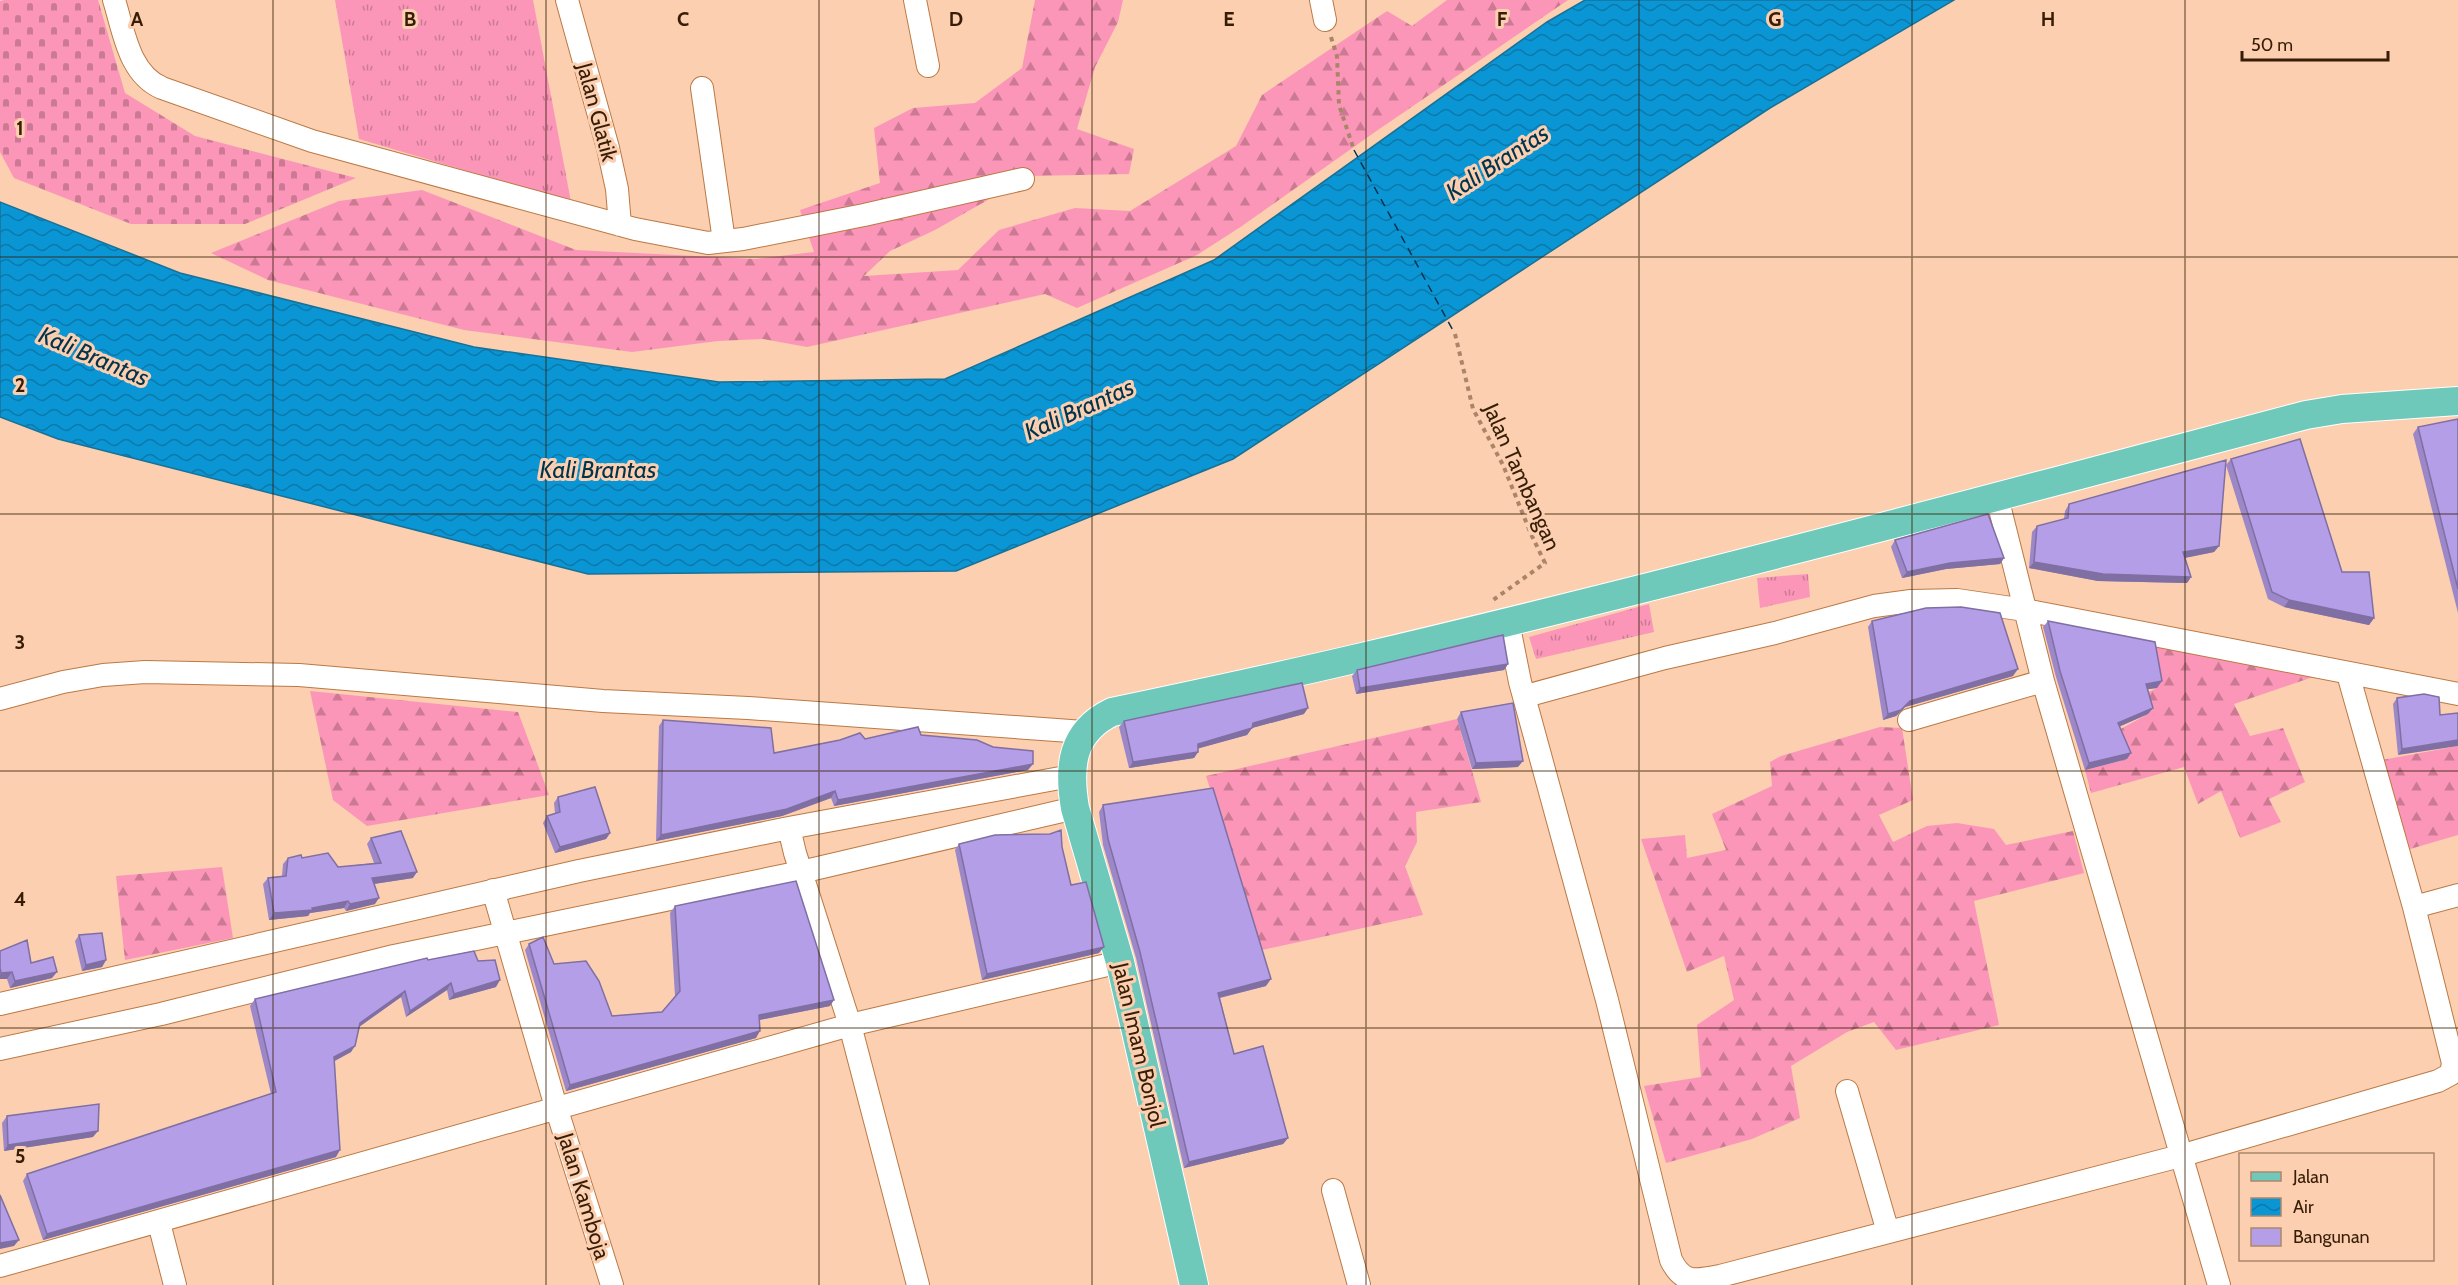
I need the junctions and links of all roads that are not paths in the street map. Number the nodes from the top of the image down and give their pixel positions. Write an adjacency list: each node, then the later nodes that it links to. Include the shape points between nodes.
1 (114, 0): 7 (street, via 135,64 152,84 312,141)
2 (567, 0): 7 (street, Jalan Glatik, via 608,148)
3 (915, 0): 4 (street)
4 (928, 66)
5 (702, 88): 8 (street)
6 (1023, 179): 8 (street)
7 (620, 225): 8 (street, via 684,240)
8 (724, 241)
9 (2458, 401): 10 (main road, via 2306,415)
10 (1997, 497): 11 (street); 12 (main road)
11 (2025, 610): 13 (street); 14 (street, via 1958,600 1874,606 1665,658); 15 (street)
12 (1509, 622): 14 (street); 19 (main road, via 1112,712)
13 (2348, 674): 16 (street); 25 (street)
14 (1521, 679): 36 (street, via 1675,1269 1686,1279 1707,1279)
15 (2043, 681): 18 (street); 33 (street)
16 (2458, 694)
17 (0, 699): 19 (street, via 103,675 299,675 603,701)
18 (1909, 720)
19 (1084, 732): 20 (main road, via 1075,755)
20 (1073, 792): 21 (street); 22 (street); 27 (main road, Jalan Imam Bonjol)
21 (789, 828): 22 (street); 23 (street)
22 (798, 862): 26 (street); 29 (street)
23 (494, 890): 26 (street, Jalan Kamboja); 28 (street)
24 (2458, 895): 25 (street)
25 (2414, 907): 33 (street, via 2452,1063 2451,1074)
26 (505, 934): 30 (street, via 394,956); 32 (street, Jalan Kamboja)
27 (1120, 962): 29 (street); 38 (main road, Jalan Imam Bonjol)
28 (0, 1004)
29 (850, 1025): 32 (street); 41 (street)
30 (0, 1049)
31 (1847, 1091): 36 (street)
32 (556, 1107): 35 (street); 40 (street, Jalan Kamboja)
33 (2180, 1156): 36 (street); 43 (street)
34 (1333, 1190): 42 (street)
35 (159, 1223): 37 (street); 39 (street)
36 (1888, 1232)
37 (0, 1266)
38 (1192, 1284)
39 (175, 1285)
40 (612, 1285)
41 (918, 1285)
42 (1359, 1285)
43 (2219, 1285)

